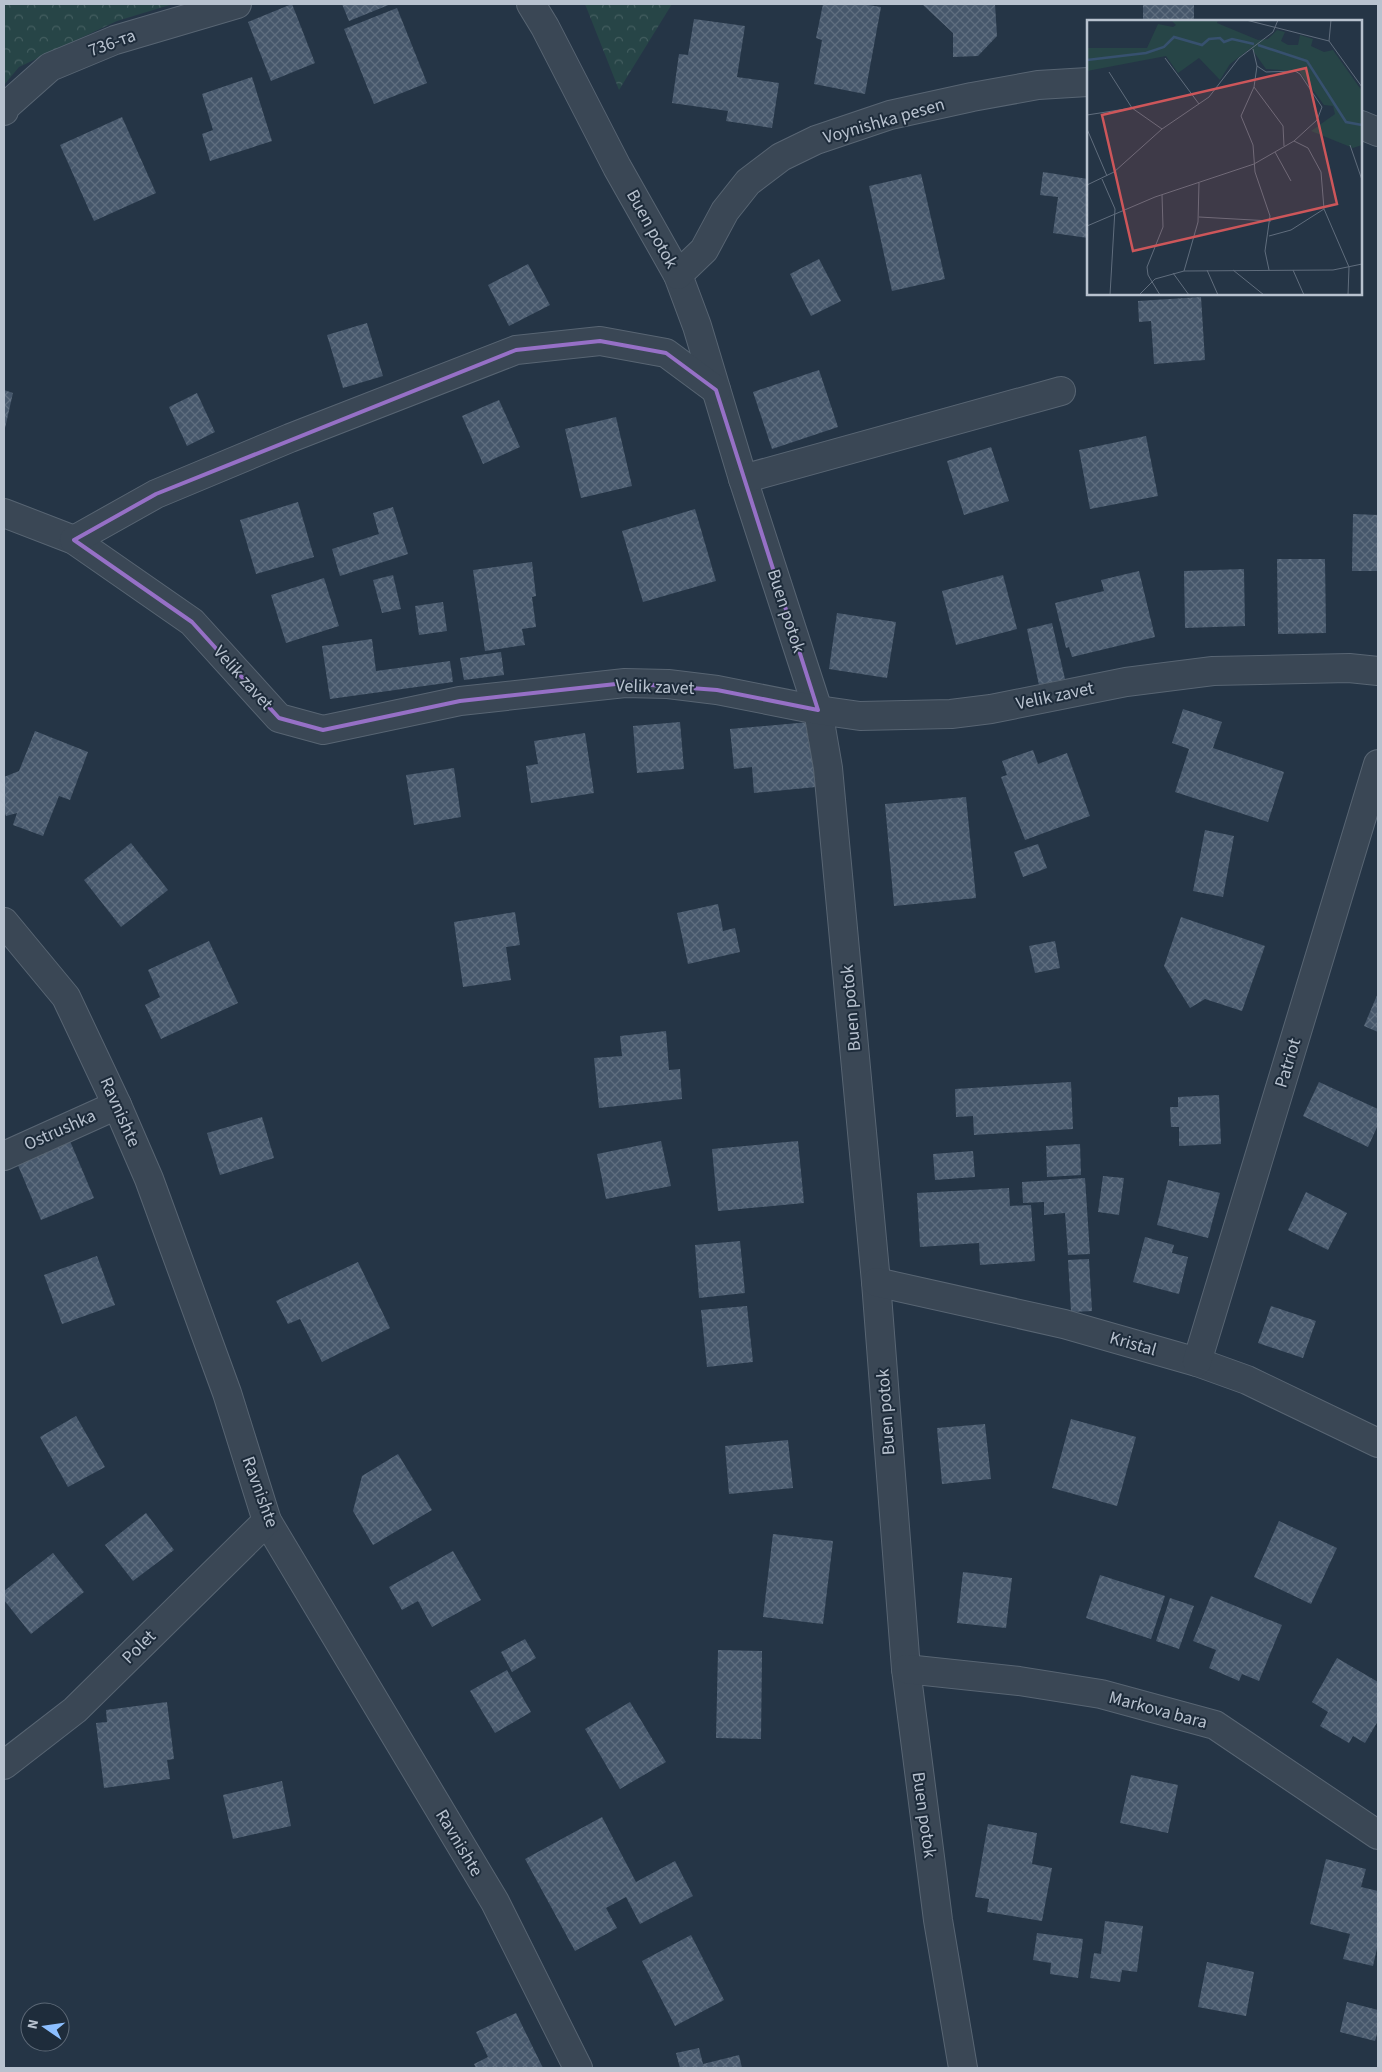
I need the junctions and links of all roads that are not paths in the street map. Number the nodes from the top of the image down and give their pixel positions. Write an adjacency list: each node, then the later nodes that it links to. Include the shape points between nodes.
1 (237, 4): 4 (street, 736-та, via 115,40 50,67)
2 (531, 4): 7 (street, Buen potok)
3 (1087, 82): 7 (street, Voynishka pesen, via 1038,85 972,97 890,115 816,140 781,157 748,182 725,211 704,250)
4 (4, 111)
5 (1362, 125): 6 (street)
6 (1378, 132)
7 (678, 276): 8 (street, Buen potok)
8 (716, 390): 10 (street, Buen potok); 12 (street, via 666,353 600,341 516,350 156,494)
9 (1061, 391): 10 (street)
10 (743, 479): 14 (street, Buen potok)
11 (4, 512): 12 (street, Velik zavet)
12 (74, 540): 14 (street, Velik zavet, via 192,622 280,718 323,730 460,701 625,683 717,690)
13 (1378, 670): 14 (street, Velik zavet, via 1213,671 1169,675 991,710 951,714 860,716)
14 (818, 710): 19 (street, Buen potok, via 828,768)
15 (1378, 764): 20 (street, Patriot)
16 (4, 922): 17 (street, Ravnishte, via 66,997)
17 (117, 1105): 18 (street, Ostrushka); 22 (street, Ravnishte, via 149,1179 227,1393)
18 (4, 1156)
19 (876, 1282): 20 (street, Kristal, via 1064,1324); 23 (street, Buen potok)
20 (1197, 1362): 21 (street, Kristal, via 1247,1380)
21 (1378, 1443)
22 (267, 1521): 24 (street, Polet, via 75,1710); 26 (street, Ravnishte, via 494,1902)
23 (906, 1669): 25 (street, Markova bara, via 1101,1694 1215,1725); 27 (street, Buen potok, via 938,1920)
24 (4, 1765)
25 (1378, 1835)
26 (578, 2068)
27 (963, 2068)

